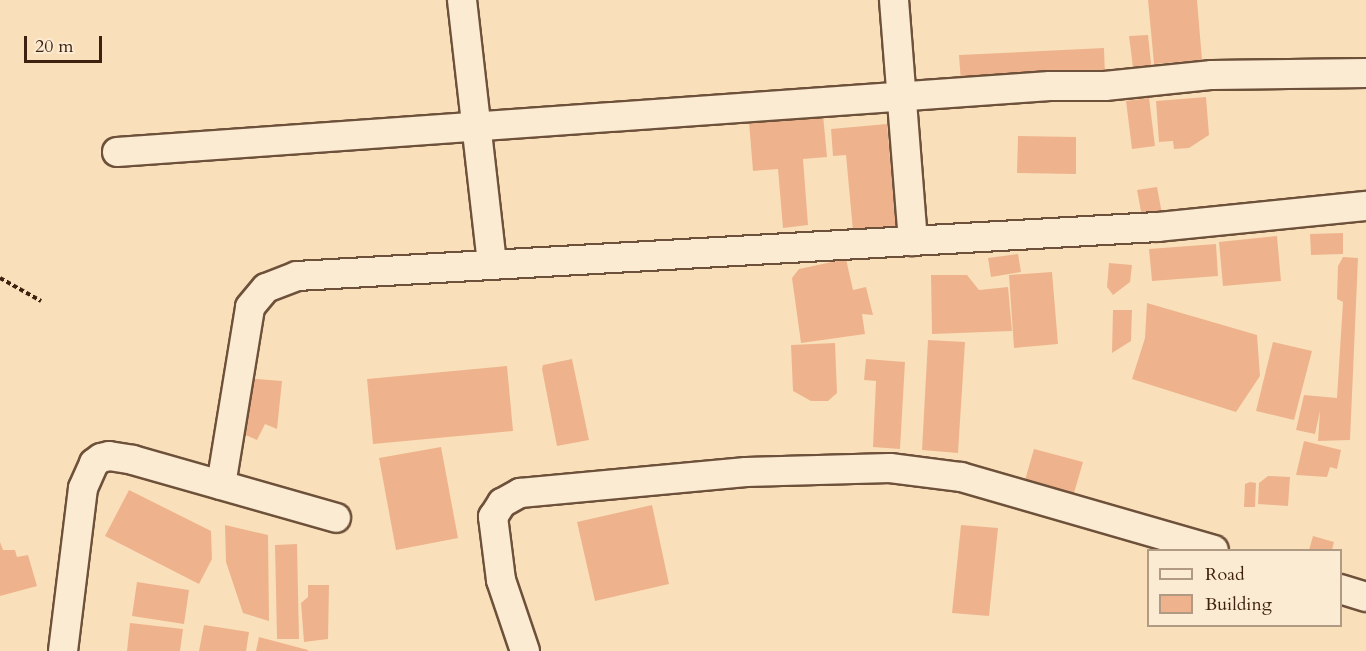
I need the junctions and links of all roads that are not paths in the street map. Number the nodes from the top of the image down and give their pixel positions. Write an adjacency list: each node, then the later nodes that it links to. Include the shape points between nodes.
1 (462, 0): 5 (street)
2 (894, 0): 4 (street)
3 (1366, 72): 4 (street, via 1259,72 1105,86)
4 (905, 96): 5 (street); 8 (street)
5 (476, 126): 6 (street); 9 (street)
6 (117, 152)
7 (1366, 206): 8 (street, via 1158,227)
8 (913, 241): 9 (street)
9 (492, 264): 10 (street, via 297,276 257,295 243,332)
10 (221, 485): 11 (street); 15 (street, via 110,456 94,463 83,488)
11 (336, 518)
12 (1211, 549): 16 (street, via 961,477 890,468 746,472 520,493 502,503 493,516 501,580)
13 (1342, 589): 14 (street)
14 (1366, 597)
15 (63, 651)
16 (525, 651)

